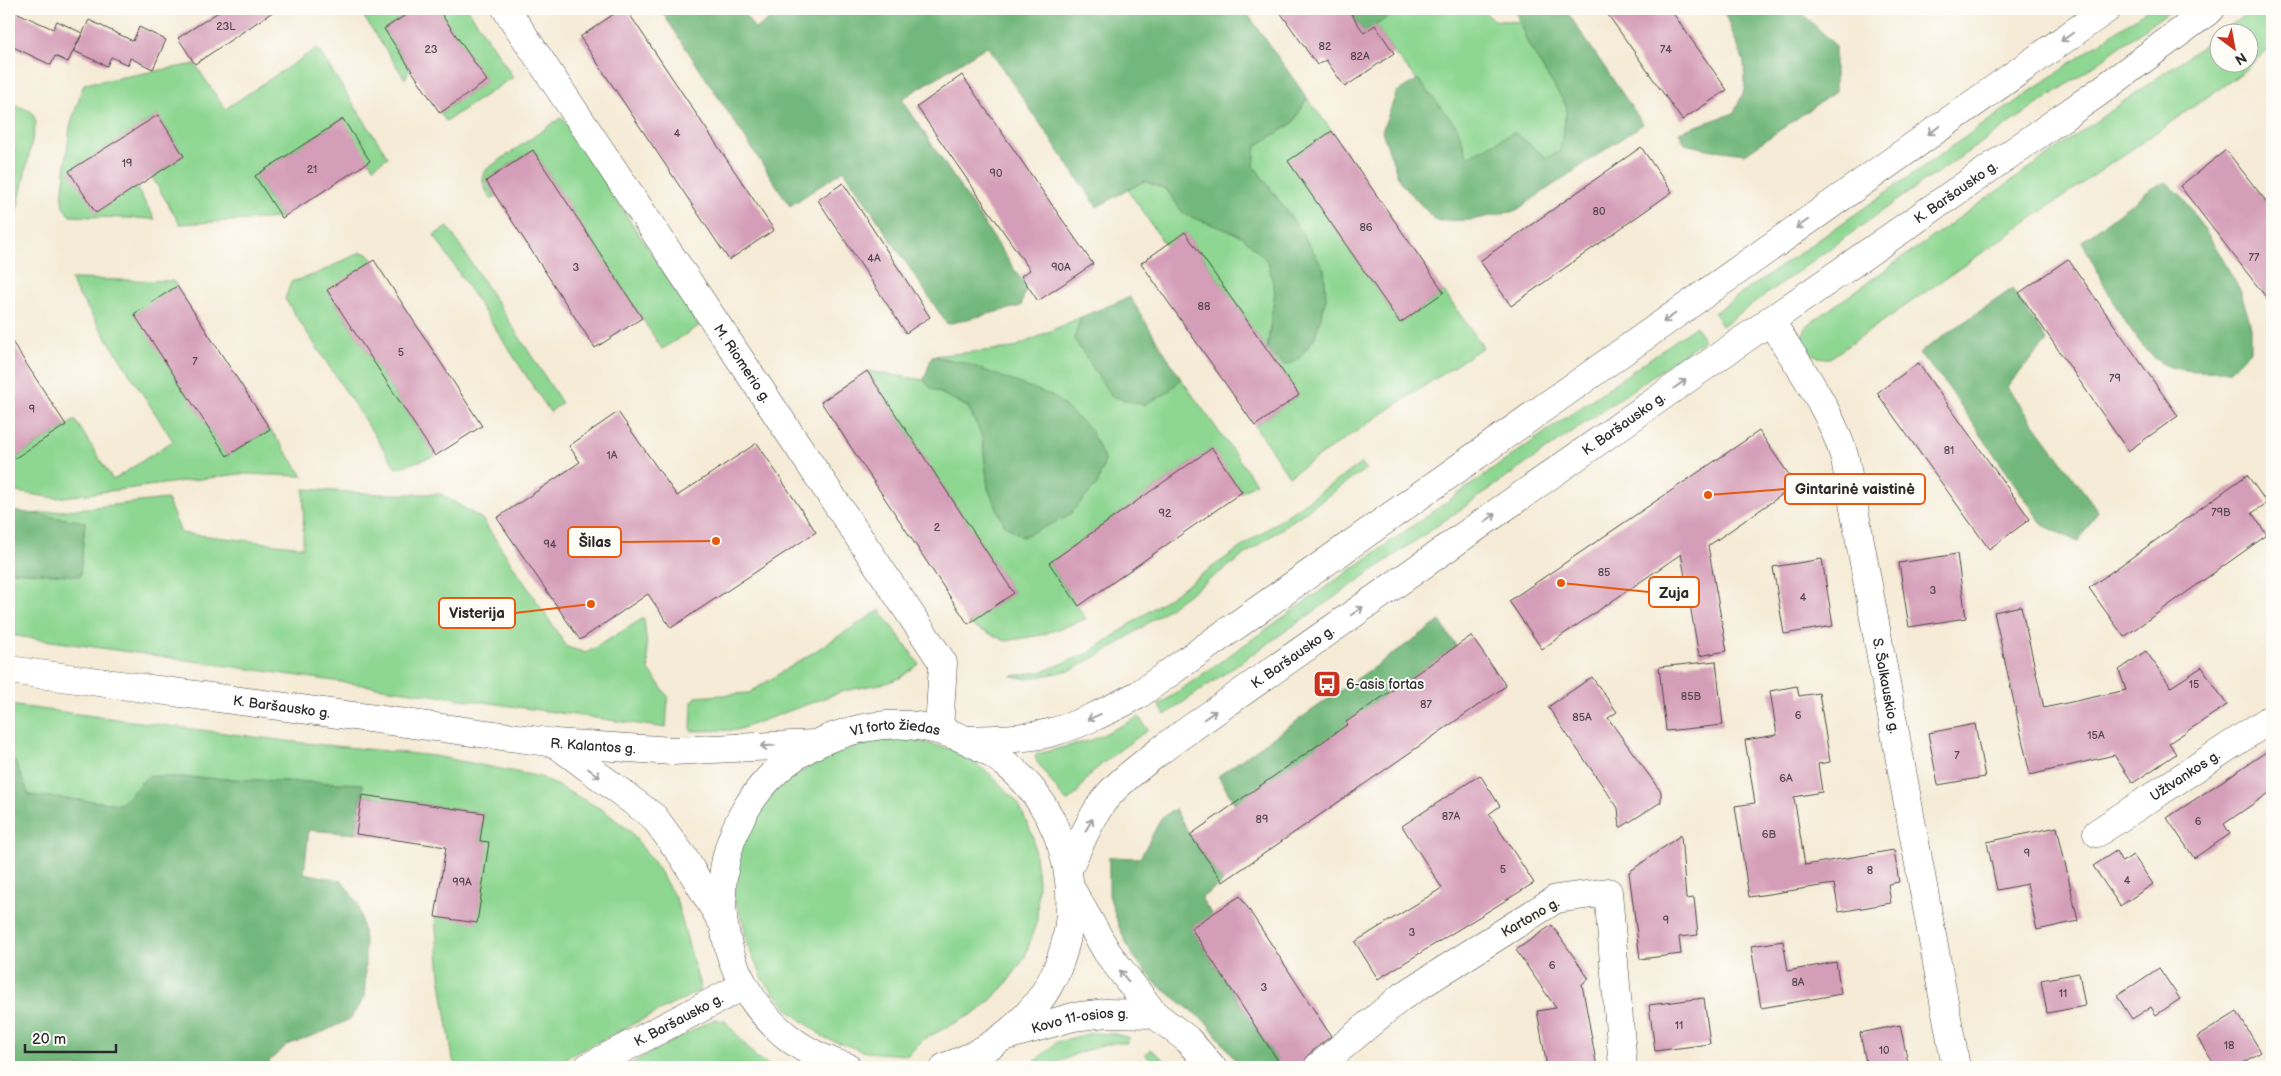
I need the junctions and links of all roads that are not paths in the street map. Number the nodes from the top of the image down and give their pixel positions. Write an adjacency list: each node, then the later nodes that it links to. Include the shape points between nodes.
1 (506, 9): 7 (main road, M. Riomerio g., via 943,663)
2 (2107, 9): 8 (main road, one-way to 8, via 1138,695 1077,724 1047,733)
3 (2211, 9): 4 (main road, K. Baršausko g., via 2099,92)
4 (1770, 320): 12 (main road, K. Baršausko g., one-way to 4, via 1085,832 1103,801 1133,772); 24 (main road, S. Šalkauskio g., via 1827,412 1845,459)
5 (9, 670): 9 (main road, K. Baršausko g.)
6 (2272, 718): 11 (main road, Užtvankos g.)
7 (939, 730): 8 (main road, VI forto žiedas); 10 (main road, VI forto žiedas, via 908,725 876,726 846,732)
8 (968, 740): 12 (main road, VI forto žiedas, via 1015,771 1034,792 1061,841)
9 (555, 743): 10 (main road, R. Kalantos g., one-way to 9, via 672,751); 13 (main road, R. Kalantos g., one-way to 13, via 654,817)
10 (817, 744): 13 (main road, VI forto žiedas, via 774,775 742,817 724,867)
11 (2097, 833)
12 (1070, 879): 15 (main road, Kovo 11-osios g., one-way to 12, via 1106,952); 16 (main road, VI forto žiedas, via 1069,922 1064,947 1048,985 1030,1012)
13 (722, 920): 14 (main road, VI forto žiedas, via 731,958)
14 (743, 986): 17 (main road, VI forto žiedas, via 766,1017); 18 (main road, K. Baršausko g.)
15 (1154, 1014): 16 (main road, Kovo 11-osios g., via 1106,1013 1073,1017); 21 (main road, Kovo 11-osios g., via 1187,1039)
16 (987, 1051): 20 (main road, VI forto žiedas)
17 (815, 1059): 19 (main road, VI forto žiedas)
18 (588, 1067)
19 (847, 1067)
20 (945, 1067)
21 (1212, 1067)
22 (1318, 1067): 23 (main road, Kartono g., via 1400,998 1556,899 1608,892)
23 (1623, 1067)
24 (1956, 1067)

